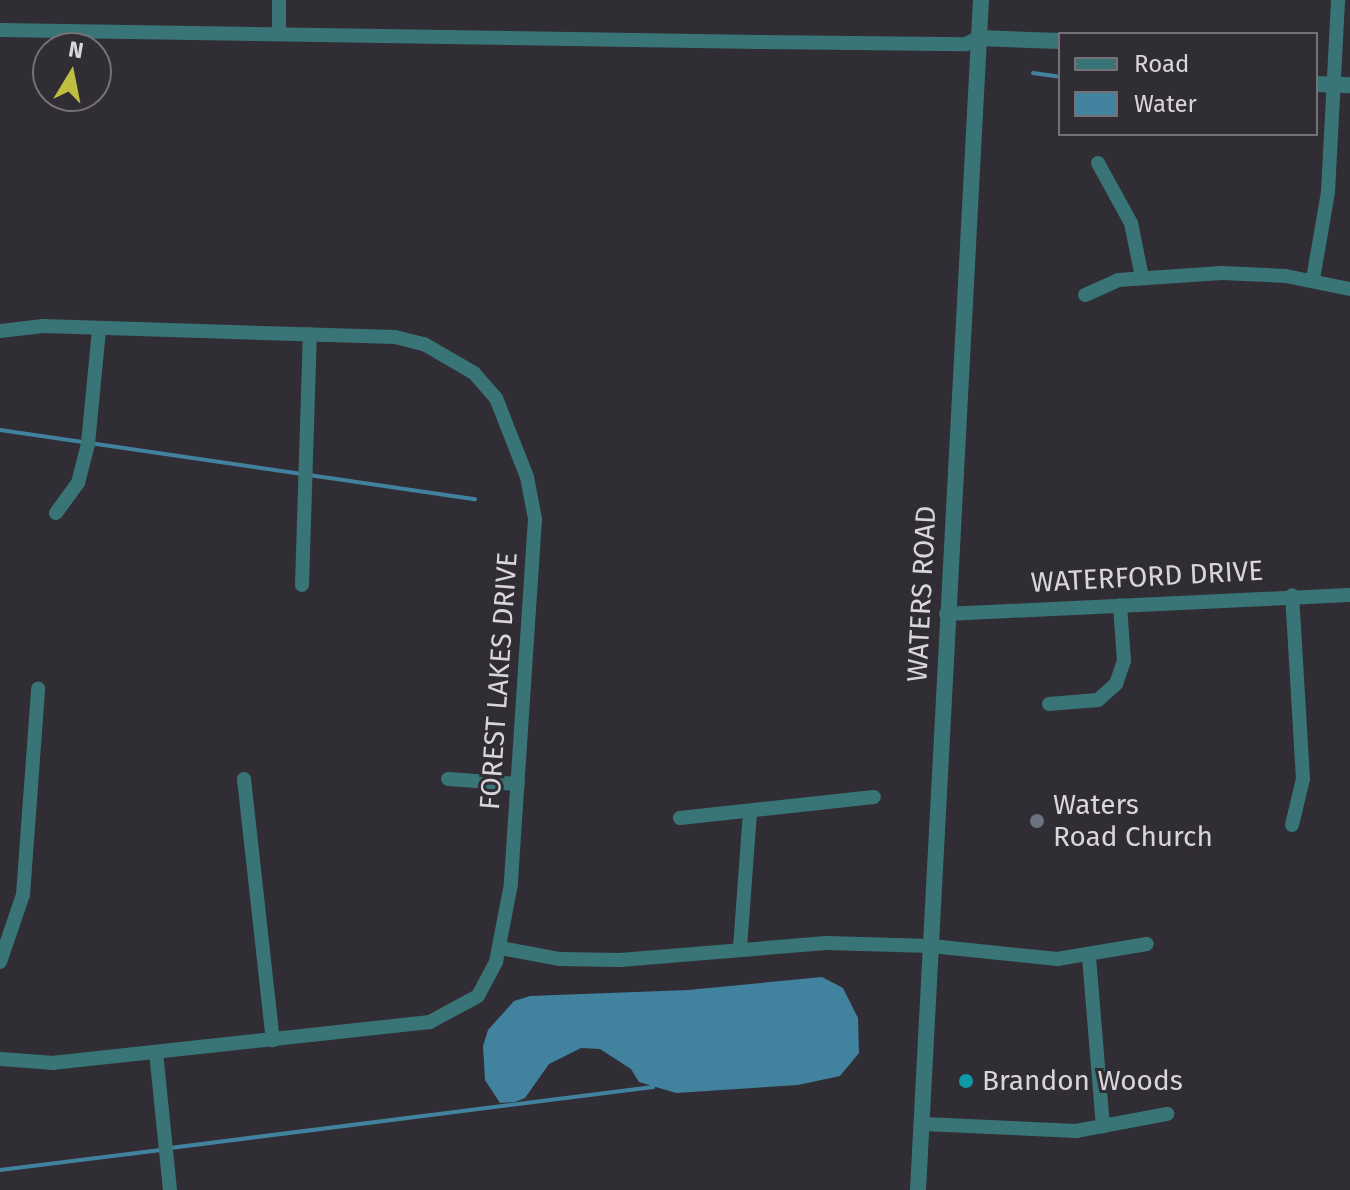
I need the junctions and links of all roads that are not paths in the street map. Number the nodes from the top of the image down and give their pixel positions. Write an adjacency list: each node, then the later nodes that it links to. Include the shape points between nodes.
1 (279, 0): 5 (street)
2 (981, 0): 6 (street, WATERS ROAD)
3 (1338, 0): 8 (street)
4 (0, 30): 5 (street)
5 (279, 34): 6 (street, via 966,44)
6 (978, 38): 7 (street); 22 (street, WATERS ROAD)
7 (1058, 41)
8 (1333, 85): 11 (street, via 1328,192)
9 (1098, 163): 10 (street, via 1131,223)
10 (1142, 277): 11 (street, via 1254,272); 13 (street)
11 (1313, 279): 12 (street)
12 (1350, 289)
13 (1085, 295)
14 (99, 329): 15 (street, FOREST LAKES DRIVE); 16 (street, FOREST LAKES DRIVE); 17 (street, via 85,460 78,483)
15 (0, 331)
16 (310, 334): 18 (street); 27 (street, FOREST LAKES DRIVE, via 395,337 441,350 474,373 505,414 535,519)
17 (56, 513)
18 (302, 585)
19 (1292, 595): 20 (street, WATERFORD DRIVE); 21 (street, WATERFORD DRIVE); 31 (street, via 1303,779)
20 (1350, 595)
21 (1120, 605): 22 (street, WATERFORD DRIVE); 24 (street, via 1124,661 1116,684 1098,700)
22 (946, 614): 33 (street, WATERS ROAD)
23 (38, 689): 37 (street, via 23,895)
24 (1049, 704)
25 (244, 779): 38 (street)
26 (448, 779): 27 (street)
27 (518, 784): 34 (street, FOREST LAKES DRIVE)
28 (874, 797): 29 (street)
29 (750, 812): 30 (street); 35 (street)
30 (680, 818)
31 (1292, 825)
32 (1147, 944): 36 (street)
33 (931, 946): 35 (street, via 826,943); 36 (street, via 1032,958); 42 (street, WATERS ROAD)
34 (500, 948): 35 (street, via 598,960); 38 (street, FOREST LAKES DRIVE, via 478,996 444,1019)
35 (740, 948)
36 (1089, 957): 43 (street)
37 (0, 962)
38 (273, 1040): 39 (street, FOREST LAKES DRIVE)
39 (156, 1052): 40 (street, FOREST LAKES DRIVE, via 54,1063); 44 (street)
40 (0, 1059)
41 (1167, 1114): 43 (street)
42 (923, 1124): 43 (street, via 1076,1131); 45 (street, WATERS ROAD)
43 (1103, 1126)
44 (170, 1190)
45 (918, 1190)

